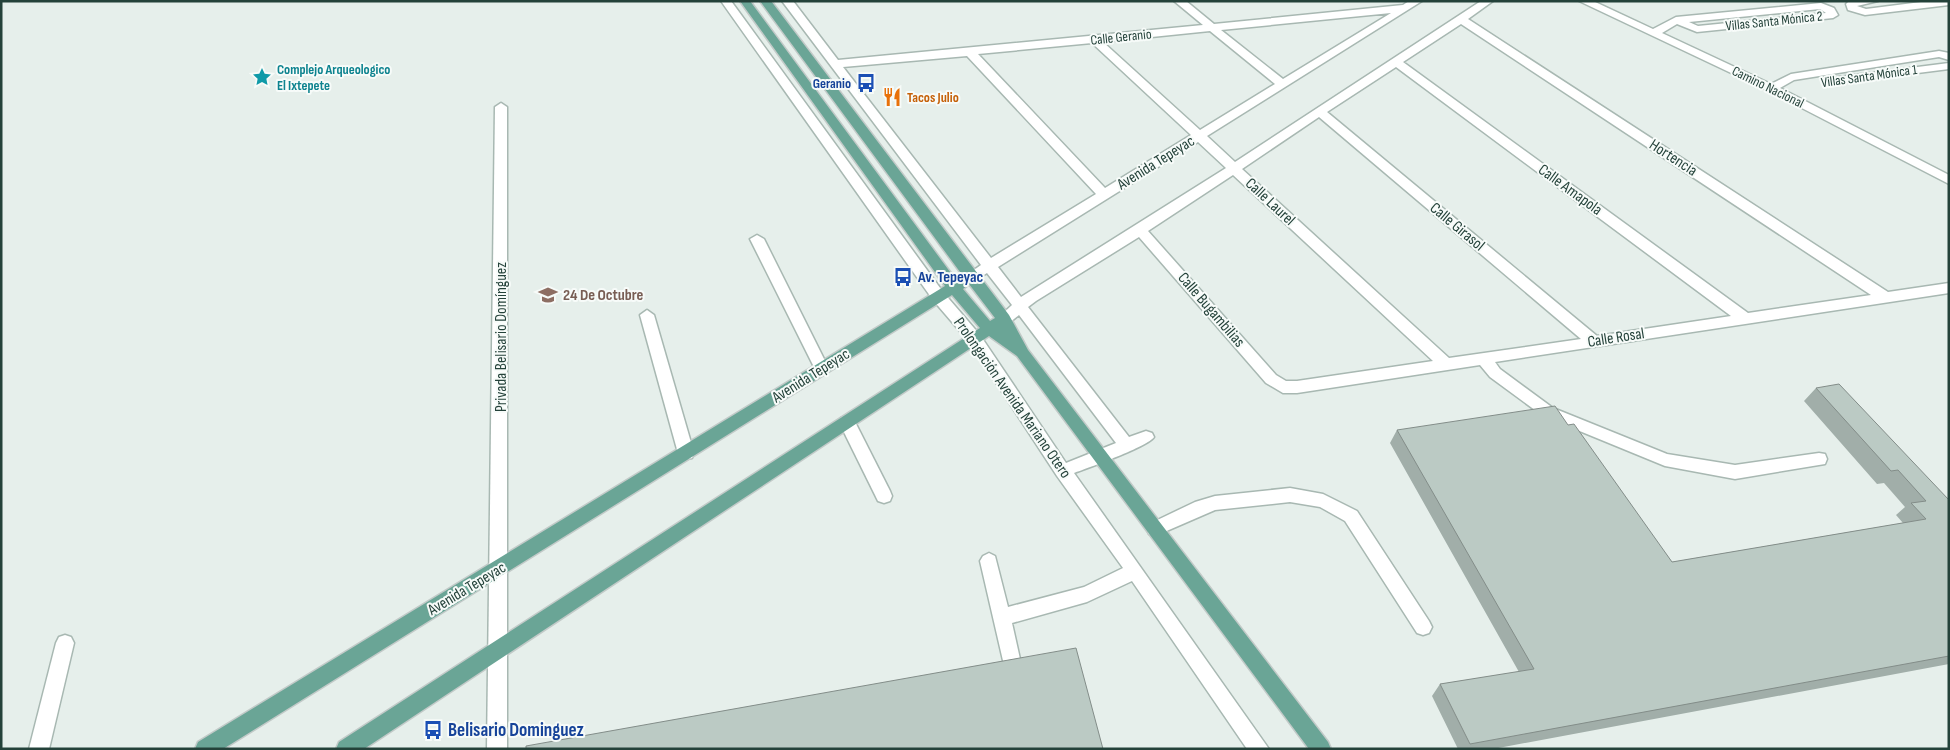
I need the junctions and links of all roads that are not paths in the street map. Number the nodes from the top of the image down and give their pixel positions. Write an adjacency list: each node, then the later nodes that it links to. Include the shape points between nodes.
1 (726, 1): 41 (street, Prolongación Avenida Mariano Otero)
2 (745, 1): 39 (main road, Prolongación Avenida Mariano Otero)
3 (765, 1): 38 (main road, Prolongación Avenida Mariano Otero)
4 (786, 1): 22 (street)
5 (1179, 1): 16 (street)
6 (1488, 1): 13 (street)
7 (1584, 1): 17 (street, Camino Nacional)
8 (1873, 1): 10 (street, via 1851,4 1852,8 1865,12)
9 (1949, 2): 10 (street)
10 (1924, 3)
11 (1411, 4): 16 (street, Calle Geranio); 27 (street, Avenida Tepeyac)
12 (1751, 13): 14 (street, Villas Santa Mónica 2); 15 (street); 15 (street, Villas Santa Mónica 2, via 1821,6 1833,15)
13 (1462, 19): 21 (street); 42 (street, Hortencia)
14 (1676, 20): 15 (street, Villas Santa Mónica 2, via 1697,29); 17 (street, Villas Santa Mónica 2)
15 (1762, 22)
16 (1212, 28): 18 (street, Calle Geranio); 27 (street)
17 (1654, 33): 28 (street, Camino Nacional)
18 (1095, 40): 19 (street, Calle Geranio); 31 (street, Calle Laurel)
19 (970, 52): 22 (street, Calle Geranio); 34 (street)
20 (1949, 57): 23 (street, Villas Santa Mónica 1, via 1939,54)
21 (1396, 62): 30 (street); 45 (street, Calle Amapola)
22 (835, 64): 37 (street)
23 (1876, 64): 25 (street); 26 (street, Villas Santa Mónica 1)
24 (1949, 66): 25 (street, Villas Santa Mónica 1)
25 (1889, 74): 26 (street, Villas Santa Mónica 1, via 1807,84)
26 (1791, 77): 28 (street, Villas Santa Mónica 1)
27 (1282, 84): 31 (street, Avenida Tepeyac)
28 (1771, 88): 33 (street, Camino Nacional)
29 (501, 107): 64 (street, Privada Belisario Domínguez)
30 (1320, 112): 32 (street); 48 (street, Calle Girasol)
31 (1199, 136): 32 (street, Calle Laurel); 34 (street, Avenida Tepeyac)
32 (1234, 169): 35 (street); 51 (street, Calle Laurel)
33 (1949, 180)
34 (1104, 194): 37 (street, Avenida Tepeyac)
35 (1140, 230): 43 (street); 53 (street, Calle Bugambilias, via 1271,379)
36 (757, 239): 52 (street)
37 (990, 265): 38 (street, Avenida Tepeyac); 43 (street)
38 (971, 277): 39 (main road, Avenida Tepeyac); 46 (main road, Prolongación Avenida Mariano Otero)
39 (954, 288): 41 (main road, Avenida Tepeyac); 47 (main road, Prolongación Avenida Mariano Otero)
40 (1949, 288): 42 (street, Calle Rosal)
41 (938, 296): 47 (street, Prolongación Avenida Mariano Otero); 52 (main road, Avenida Tepeyac)
42 (1885, 297): 45 (street, Calle Rosal)
43 (1018, 306): 46 (street); 56 (street)
44 (647, 315): 57 (street)
45 (1744, 318): 48 (street, Calle Rosal)
46 (1004, 319): 47 (main road); 49 (main road, Prolongación Avenida Mariano Otero)
47 (982, 334): 49 (main road, Prolongación Avenida Mariano Otero); 54 (main road); 60 (street, Prolongación Avenida Mariano Otero)
48 (1593, 341): 50 (street, Calle Rosal)
49 (1023, 354): 58 (main road, Prolongación Avenida Mariano Otero)
50 (1483, 358): 51 (street, Calle Rosal); 59 (street, via 1548,412 1665,460 1735,472)
51 (1446, 364): 53 (street, Calle Rosal)
52 (822, 369): 57 (main road, Avenida Tepeyac)
53 (1283, 388)
54 (847, 422): 61 (street); 69 (main road)
55 (1146, 437): 56 (street)
56 (1128, 446): 58 (street)
57 (686, 453): 64 (main road, Avenida Tepeyac)
58 (1101, 457): 60 (street); 62 (main road, Prolongación Avenida Mariano Otero)
59 (1819, 459)
60 (1063, 471): 65 (street, Prolongación Avenida Mariano Otero)
61 (884, 496)
62 (1155, 529): 67 (street, via 1201,507 1216,504 1290,495 1323,501 1351,516); 76 (main road, Prolongación Avenida Mariano Otero)
63 (989, 562): 66 (street)
64 (500, 568): 69 (street, Privada Belisario Domínguez); 72 (main road, Avenida Tepeyac)
65 (1135, 571): 66 (street, via 1087,594); 75 (street, Prolongación Avenida Mariano Otero)
66 (1003, 617): 70 (street)
67 (1423, 627)
68 (65, 643): 71 (street)
69 (500, 648): 73 (main road); 74 (street, Privada Belisario Domínguez)
70 (1011, 659)
71 (38, 749)
72 (205, 749)
73 (346, 749)
74 (497, 749)
75 (1259, 749)
76 (1321, 749)

